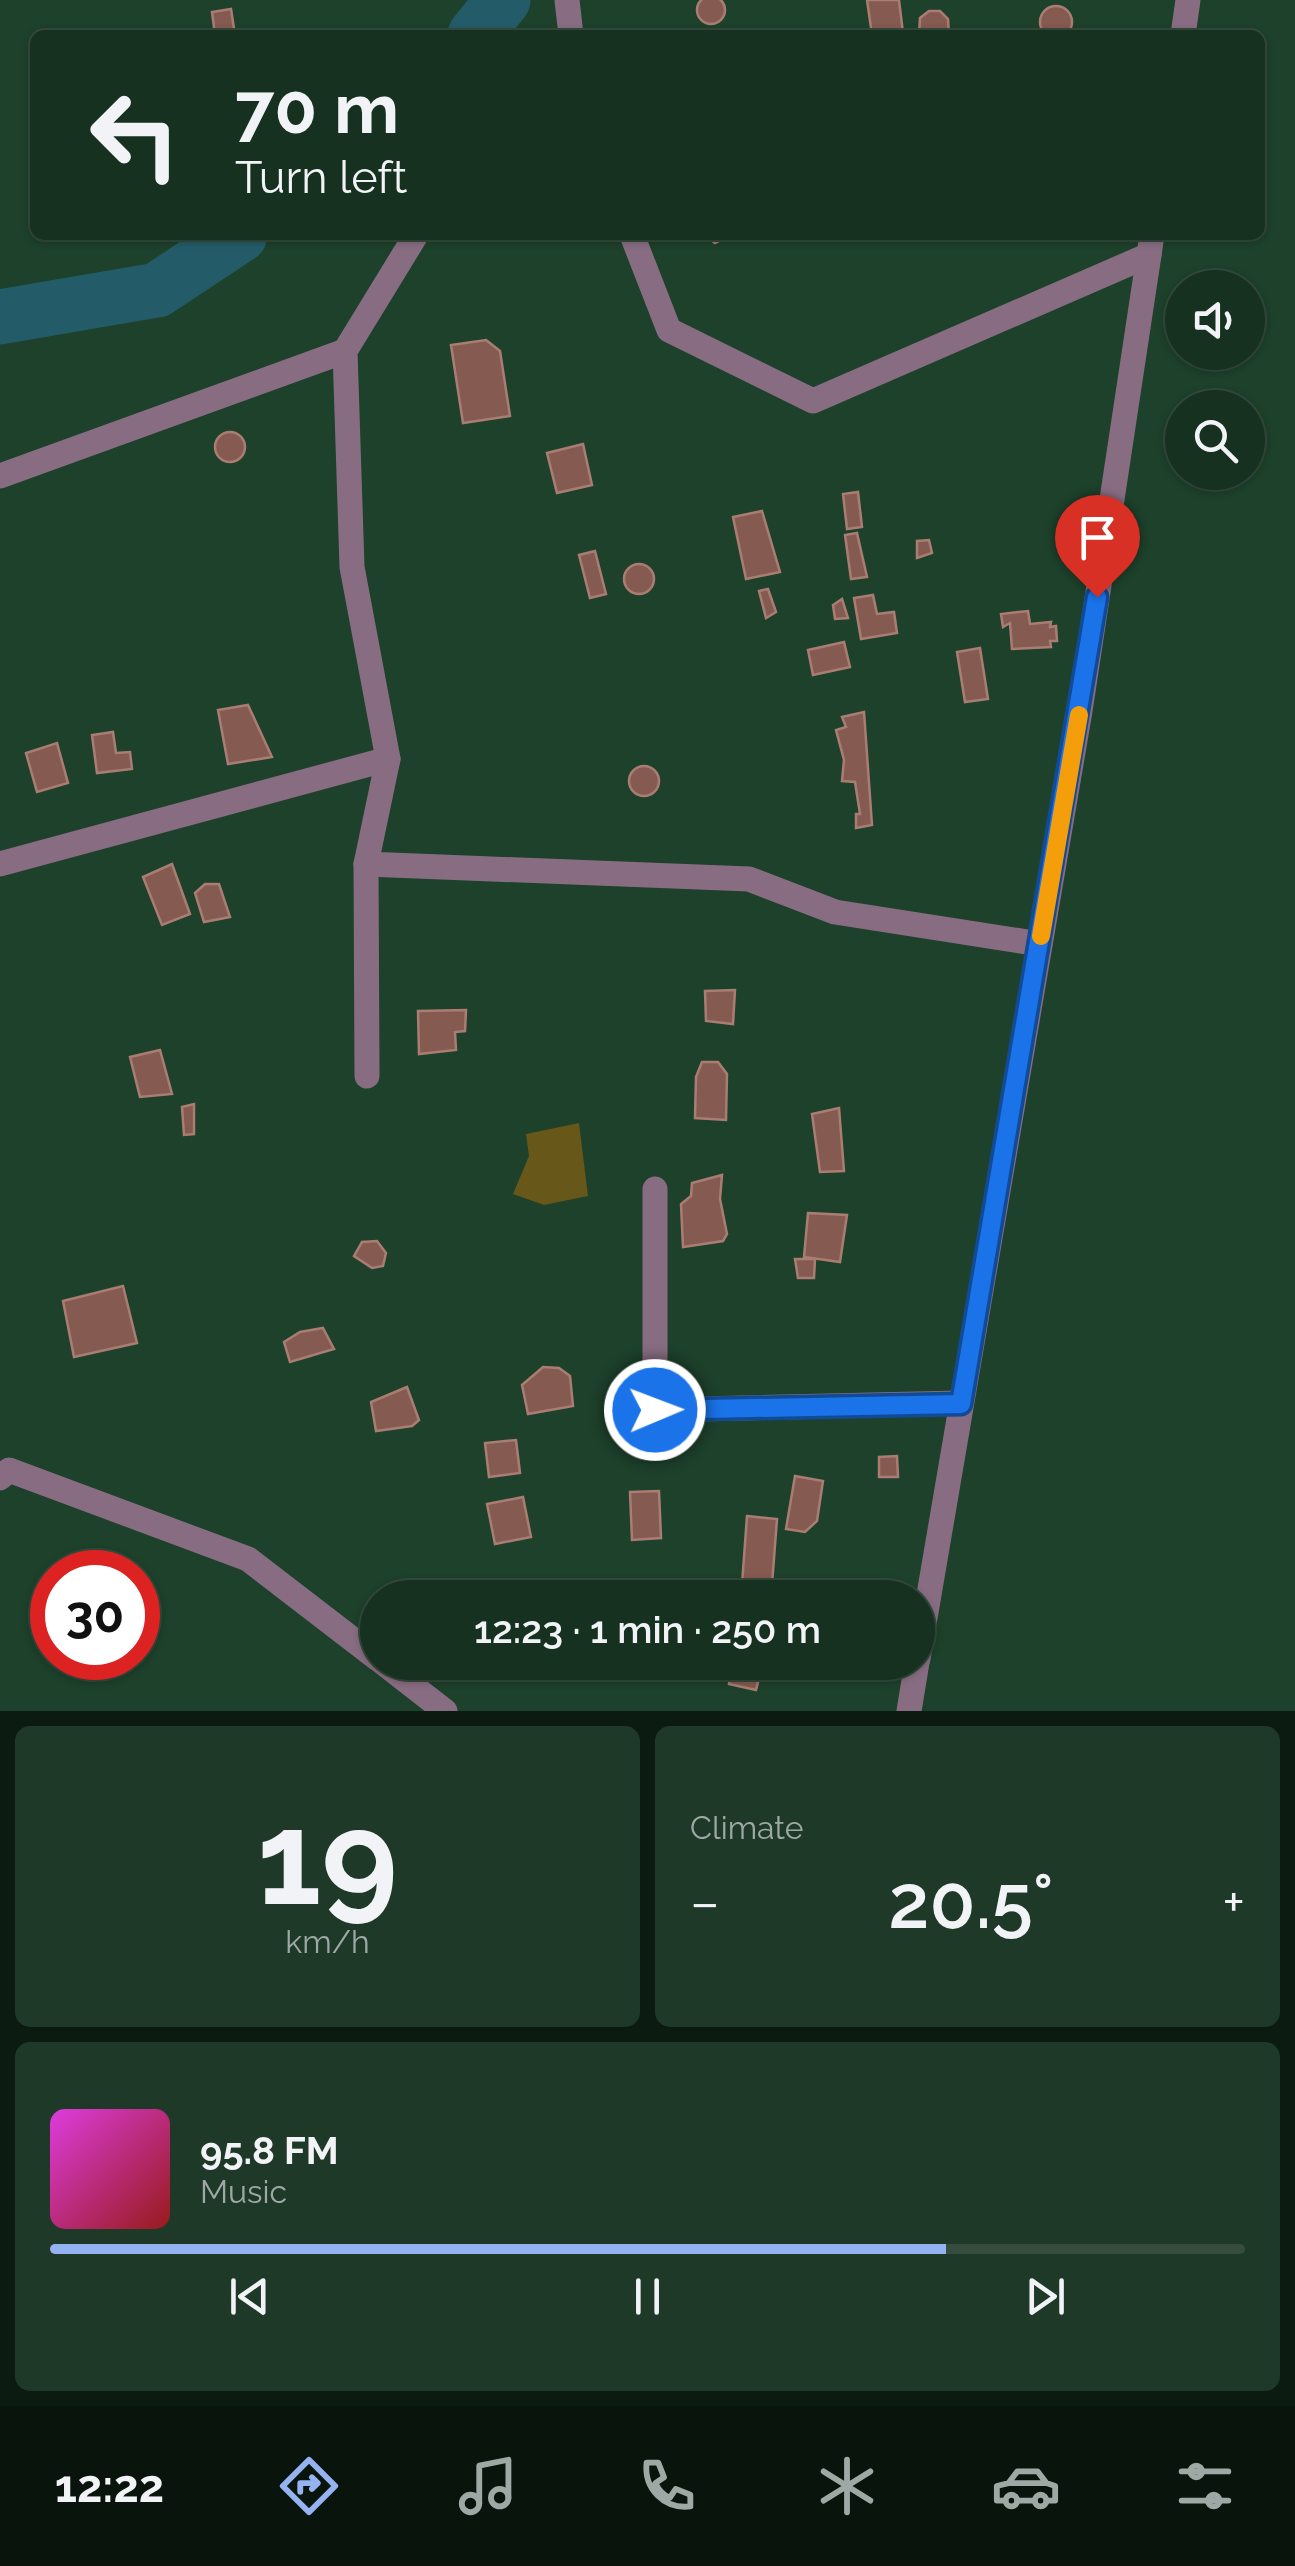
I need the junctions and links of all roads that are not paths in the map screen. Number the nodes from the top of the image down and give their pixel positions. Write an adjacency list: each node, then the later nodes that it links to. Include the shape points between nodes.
1 (567, 0): 3 (street)
2 (1188, 0): 4 (street)
3 (570, 30)
4 (1184, 30)
5 (413, 240): 8 (street)
6 (634, 240): 7 (street, via 669,330 813,402)
7 (1151, 245): 13 (street)
8 (346, 351): 9 (street); 10 (street, via 352,566)
9 (0, 476)
10 (388, 759): 11 (street); 12 (street)
11 (0, 864)
12 (366, 864): 13 (street, via 748,879 835,912); 14 (street)
13 (1040, 944): 16 (street)
14 (367, 1076)
15 (655, 1189): 16 (street, via 655,1410)
16 (961, 1404): 18 (street)
17 (0, 1478): 19 (street, via 9,1470 248,1558)
18 (931, 1580)
19 (360, 1645)
20 (405, 1680): 22 (street)
21 (914, 1680): 23 (street)
22 (445, 1711)
23 (909, 1711)

